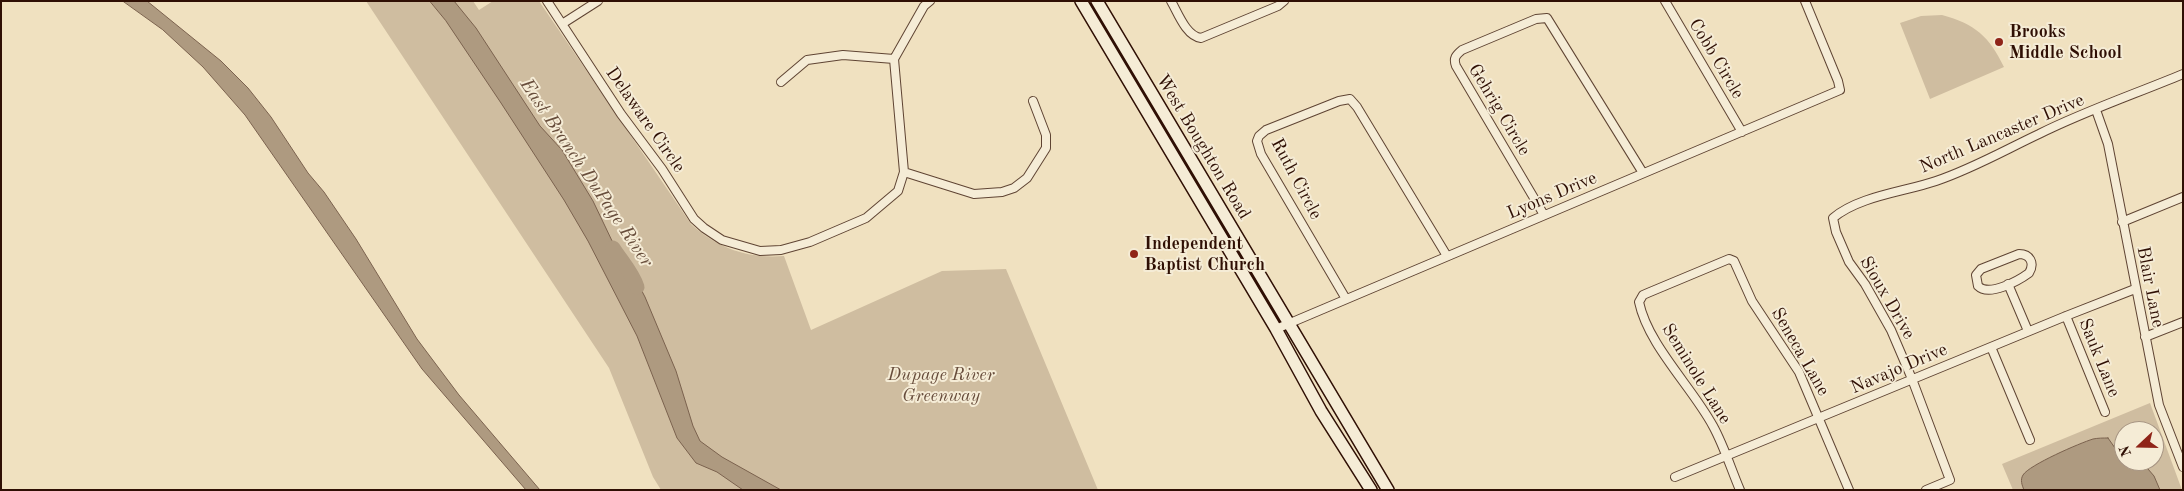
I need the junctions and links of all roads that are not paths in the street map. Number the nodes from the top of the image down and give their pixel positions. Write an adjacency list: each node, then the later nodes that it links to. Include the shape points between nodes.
1 (547, 1): 10 (street, Delaware Circle)
2 (598, 1): 10 (street)
3 (930, 1): 11 (street)
4 (1081, 1): 24 (main road, West Boughton Road)
5 (1097, 1): 23 (main road, West Boughton Road)
6 (1171, 1): 7 (street, via 1189,32 1201,38)
7 (1284, 1)
8 (1665, 1): 16 (street, Cobb Circle)
9 (1805, 1): 16 (street, Lyons Drive, via 1840,90)
10 (562, 24): 17 (street, Delaware Circle, via 694,219 731,244 760,251 781,250 849,226 866,218 898,191)
11 (894, 59): 13 (street, via 843,55 807,60); 17 (street)
12 (2183, 74): 15 (street, North Lancaster Drive)
13 (781, 82)
14 (1033, 101): 17 (street, via 1046,135 1046,148 1027,178 1014,188 974,194)
15 (2096, 110): 21 (street, North Lancaster Drive, via 1936,181 1872,199); 22 (street, Blair Lane, via 2108,144)
16 (1742, 132): 18 (street, Lyons Drive)
17 (904, 172)
18 (1644, 173): 20 (street, Lyons Drive); 20 (street, Gehrig Circle, via 1547,18 1536,19 1462,50 1454,61 1456,66)
19 (2183, 197): 22 (street)
20 (1544, 215): 25 (street, Lyons Drive)
21 (1833, 218): 37 (street, Sioux Drive, via 1849,262 1891,330)
22 (2122, 222): 27 (street, Blair Lane)
23 (1238, 239): 24 (street); 32 (main road, West Boughton Road)
24 (1225, 243): 33 (main road, West Boughton Road)
25 (1447, 256): 28 (street, Lyons Drive); 28 (street, Ruth Circle, via 1350,99 1344,98 1266,130 1257,141 1261,154)
26 (2008, 284): 26 (street, via 1984,290 1978,286 1976,275 1981,269 2019,254 2029,257 2032,263 2029,273); 34 (street)
27 (2135, 289): 30 (street, Navajo Drive); 35 (street, Blair Lane)
28 (1346, 299): 32 (street, Lyons Drive)
29 (1640, 302): 41 (street, Seneca Lane, via 1643,295 1732,259 1752,301 1798,372); 44 (street, Seminole Lane, via 1648,327 1713,426)
30 (2066, 316): 34 (street, Navajo Drive); 40 (street, Sauk Lane)
31 (2183, 322): 35 (street)
32 (1288, 324): 33 (street, Lyons Drive); 38 (main road, West Boughton Road)
33 (1276, 329): 39 (main road, West Boughton Road)
34 (2028, 332): 36 (street, Navajo Drive)
35 (2145, 337): 43 (street, Blair Lane, via 2159,405)
36 (1991, 348): 37 (street, Navajo Drive); 42 (street)
37 (1912, 379): 41 (street, Navajo Drive); 51 (street, Sioux Drive, via 1950,480)
38 (1326, 386): 39 (street); 48 (main road, West Boughton Road)
39 (1311, 392): 47 (main road, West Boughton Road)
40 (2104, 412)
41 (1820, 419): 44 (street, Navajo Drive); 50 (street, Seneca Lane)
42 (2030, 440)
43 (2179, 446): 45 (street, Blair Lane)
44 (1726, 457): 46 (street, Navajo Drive); 49 (street, Seminole Lane)
45 (2183, 466)
46 (1674, 477)
47 (1371, 490)
48 (1388, 490)
49 (1740, 490)
50 (1849, 490)
51 (1926, 490)

